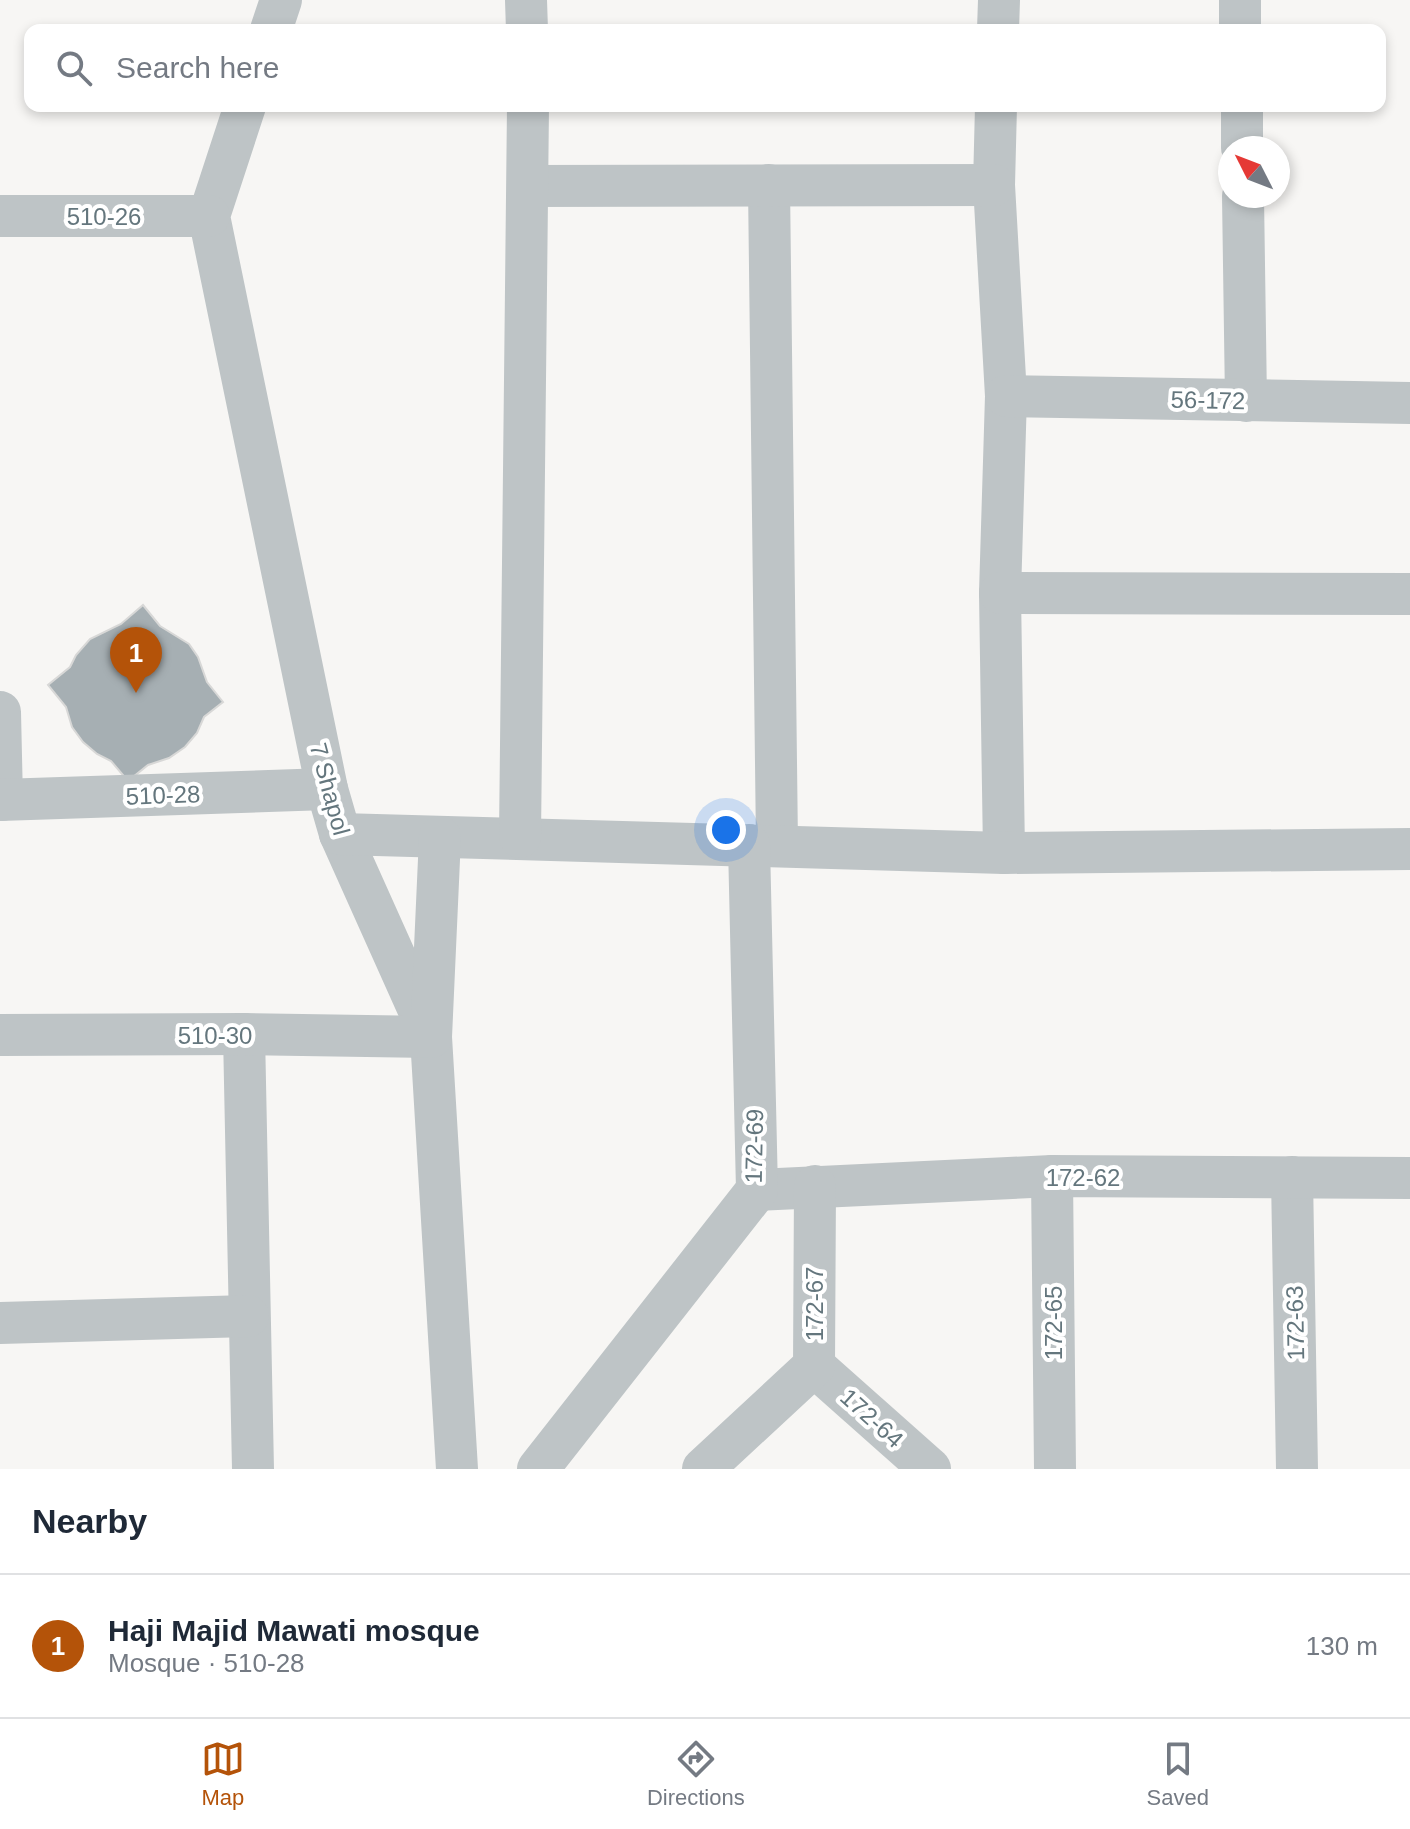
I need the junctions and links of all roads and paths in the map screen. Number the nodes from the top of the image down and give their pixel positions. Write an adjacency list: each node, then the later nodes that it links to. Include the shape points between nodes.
1 (281, 0): 5 (street)
2 (526, 0): 6 (street)
3 (999, 0): 7 (street)
4 (1240, 0): 8 (street)
5 (273, 24)
6 (527, 24)
7 (998, 24)
8 (1240, 24)
9 (243, 112): 19 (street, 7 Shapol)
10 (528, 112): 16 (street)
11 (996, 112): 15 (street)
12 (1242, 112): 13 (street)
13 (1242, 136)
14 (769, 185): 15 (street); 16 (street); 31 (street, 172-69)
15 (994, 185): 20 (street)
16 (529, 186): 30 (street)
17 (1243, 208): 21 (street)
18 (0, 216): 19 (street, 510-26)
19 (209, 216): 26 (street, 7 Shapol)
20 (1006, 396): 21 (street, 56-172); 23 (street)
21 (1246, 401): 22 (street, 56-172)
22 (1410, 403)
23 (1000, 593): 24 (street); 33 (street)
24 (1410, 594)
25 (0, 712): 27 (street)
26 (327, 789): 27 (street, 510-28); 28 (street, 7 Shapol)
27 (1, 800)
28 (340, 834): 29 (street); 36 (street, 7 Shapol)
29 (440, 837): 30 (street); 36 (street)
30 (520, 837): 31 (street)
31 (763, 845): 33 (street); 41 (street, 172-69)
32 (1410, 849): 33 (street)
33 (1004, 853)
34 (244, 1034): 35 (street, 510-30); 36 (street, 510-30); 42 (street)
35 (0, 1035)
36 (431, 1037): 46 (street, 7 Shapol)
37 (1052, 1176): 38 (street, 172-62); 40 (street, 172-62); 50 (street, 172-65)
38 (1292, 1177): 39 (street, 172-62); 51 (street, 172-63)
39 (1410, 1178)
40 (815, 1186): 41 (street, 172-62); 44 (street, 172-67)
41 (757, 1190): 47 (street, 172-69)
42 (248, 1316): 43 (street); 45 (street)
43 (0, 1323)
44 (814, 1366): 48 (street, 172-67); 49 (street, 172-64)
45 (253, 1469)
46 (457, 1469)
47 (538, 1469)
48 (703, 1469)
49 (930, 1469)
50 (1055, 1469)
51 (1297, 1469)

